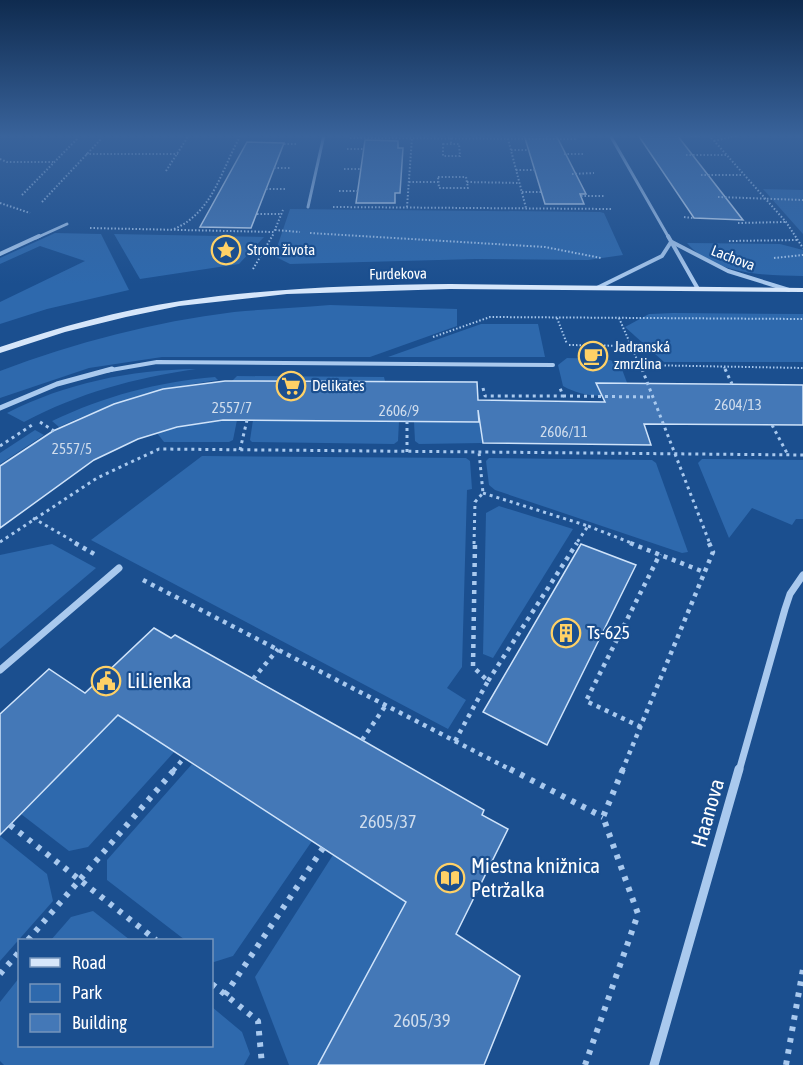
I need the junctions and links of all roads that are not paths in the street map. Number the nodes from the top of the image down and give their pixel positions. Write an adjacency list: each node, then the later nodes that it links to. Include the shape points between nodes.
1 (313, 185): 3 (street)
2 (638, 185): 5 (street, Lachova)
3 (308, 207)
4 (67, 224): 6 (street)
5 (671, 242): 7 (street, via 662,256); 8 (street, Lachova); 9 (street, Lachova, via 728,271)
6 (0, 254)
7 (596, 288): 8 (street, Furdekova); 11 (street, Furdekova, via 376,287 234,297 110,318)
8 (698, 289): 9 (street, Furdekova)
9 (789, 290): 10 (street, Furdekova)
10 (803, 290)
11 (0, 350)
12 (553, 365): 13 (street, via 157,362 74,378)
13 (0, 408)
14 (119, 568): 16 (street)
15 (803, 575): 17 (street, Haanova, via 785,609)
16 (0, 670)
17 (654, 1065)

